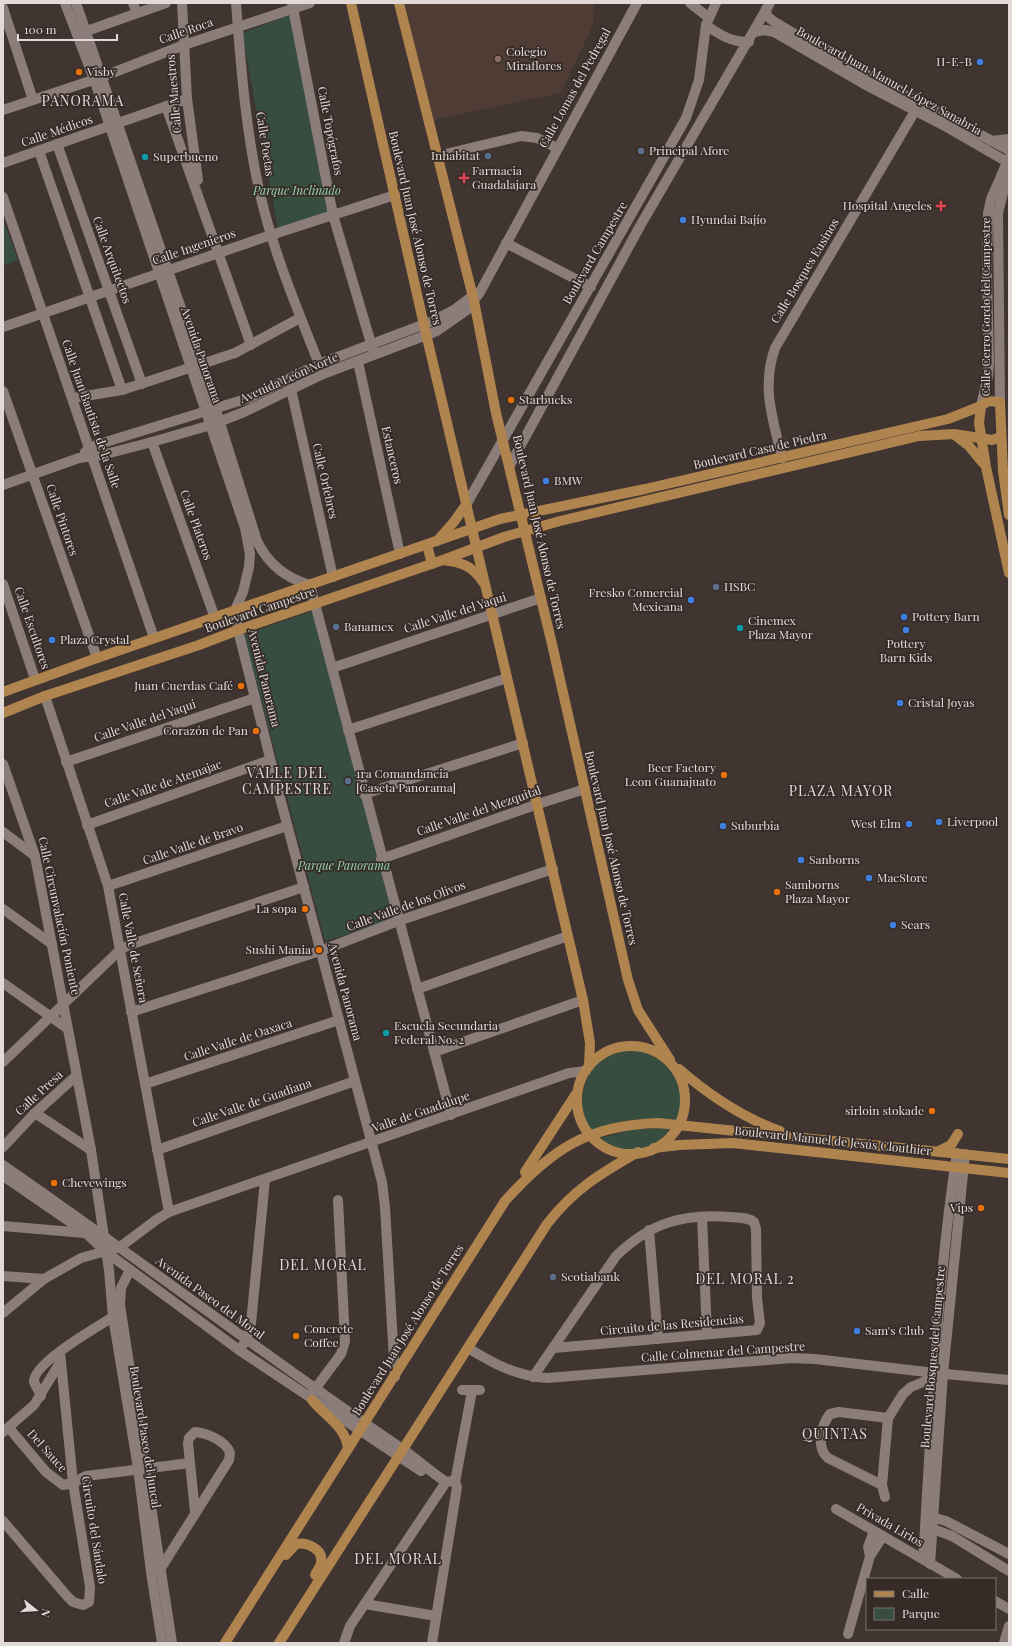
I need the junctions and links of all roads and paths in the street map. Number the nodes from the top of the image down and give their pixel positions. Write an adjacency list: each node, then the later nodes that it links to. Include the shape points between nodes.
1 (65, 3): 21 (street, Avenida Panorama)
2 (76, 3): 19 (street, Avenida Panorama)
3 (133, 3): 16 (street)
4 (166, 3): 16 (street)
5 (182, 3): 23 (street, Calle Maestros)
6 (236, 3): 18 (street, Calle Poetas)
7 (310, 3): 13 (street, Calle Roca)
8 (351, 3): 44 (main road, Boulevard Juan José Alonso de Torres)
9 (398, 3): 37 (main road, Boulevard Juan José Alonso de Torres)
10 (637, 3): 34 (street, Calle Lomas del Pedregal)
11 (690, 3): 17 (street)
12 (716, 3): 17 (street, Boulevard Campestre)
13 (292, 6): 18 (street, Calle Roca); 47 (street, Calle Topógrafos)
14 (768, 6): 20 (street); 32 (street, Boulevard Juan Manuel López Sanabria, via 767,16 771,20 839,60)
15 (3, 8): 26 (street)
16 (137, 14): 19 (street)
17 (707, 21): 22 (street, via 726,38); 40 (street, Boulevard Campestre, via 699,80 694,97 686,118)
18 (238, 27): 23 (street, Calle Roca); 48 (street, Calle Poetas, via 250,135)
19 (86, 32): 21 (street); 24 (street, Avenida Panorama)
20 (754, 32): 22 (street); 29 (street, Boulevard Juan Manuel López Sanabria, via 774,32)
21 (77, 35): 24 (street, Avenida Panorama)
22 (749, 42): 41 (street)
23 (184, 45): 24 (street, Calle Roca); 25 (street, Calle Maestros)
24 (98, 78): 26 (street, Calle Roca); 30 (street, Avenida Panorama)
25 (187, 99): 27 (street, Calle Médicos); 46 (street, Calle Maestros)
26 (33, 100): 28 (street, Calle Roca)
27 (166, 106): 30 (street, Calle Médicos); 46 (street, Calle Maestros)
28 (3, 110)
29 (915, 111): 38 (street, Boulevard Juan Manuel López Sanabria); 84 (street, Calle Bosques Eusinos, via 775,348 767,384)
30 (113, 125): 33 (street, Calle Médicos); 51 (street, Avenida Panorama)
31 (1009, 139): 32 (street)
32 (991, 141): 35 (street, Boulevard Juan Manuel López Sanabria)
33 (57, 144): 36 (street, Calle Médicos); 53 (street, Calle Arquitectos)
34 (557, 148): 37 (street, via 537,138 521,136); 49 (street, Calle Lomas del Pedregal)
35 (1009, 150)
36 (39, 151): 39 (street, Calle Médicos); 55 (street)
37 (437, 156): 54 (main road, Boulevard Juan José Alonso de Torres)
38 (1008, 161): 75 (street, Calle Cerro Gordo del Campestre, via 991,199 988,213 989,362)
39 (3, 163)
40 (660, 164): 41 (street); 52 (street, Boulevard Campestre)
41 (672, 171): 87 (street)
42 (1009, 178): 43 (street, Calle Cerro Gordo del Campestre)
43 (1006, 190): 74 (street, Calle Cerro Gordo del Campestre, via 998,213)
44 (395, 195): 47 (street, Calle Ingenieros); 58 (main road, Boulevard Juan José Alonso de Torres)
45 (3, 197): 56 (street, Calle Juan Bautista de la Salle)
46 (202, 206): 50 (street, Calle Maestros)
47 (333, 215): 48 (street, Calle Ingenieros); 62 (street, Calle Topógrafos)
48 (271, 235): 50 (street, Calle Ingenieros); 57 (street, Calle Poetas)
49 (506, 243): 52 (street); 54 (street, Calle Lomas del Pedregal)
50 (217, 254): 51 (street, Calle Ingenieros); 63 (street, Calle Maestros)
51 (163, 272): 53 (street, Calle Ingenieros); 67 (street, Avenida Panorama)
52 (591, 287): 80 (street, Boulevard Campestre)
53 (109, 291): 55 (street, Calle Ingenieros); 69 (street, Calle Arquitectos)
54 (475, 296): 58 (street, Avenida León Norte); 60 (street, Avenida León Norte, via 463,314); 80 (main road, Boulevard Juan José Alonso de Torres, via 496,413)
55 (90, 298): 56 (street, Calle Ingenieros); 70 (street)
56 (43, 314): 59 (street, Calle Ingenieros); 73 (street, Calle Juan Bautista de la Salle)
57 (300, 318): 63 (street); 66 (street, Calle Poetas)
58 (429, 323): 60 (street); 61 (main road, Boulevard Juan José Alonso de Torres); 62 (street, Avenida León Norte)
59 (3, 327)
60 (437, 331): 61 (street, Avenida León Norte)
61 (427, 336): 64 (street, Avenida León Norte); 92 (main road, Boulevard Juan José Alonso de Torres)
62 (371, 344): 64 (street, Calle Topógrafos); 66 (street, Avenida León Norte)
63 (251, 345): 67 (street, via 236,353)
64 (375, 356): 65 (street, Avenida León Norte)
65 (358, 362): 68 (street, Avenida León Norte); 100 (street, Estanceros)
66 (319, 364): 68 (street, Calle Poetas); 76 (street, Avenida León Norte, via 267,390)
67 (196, 366): 69 (street); 76 (street, Avenida Panorama)
68 (323, 374): 71 (street, Avenida León Norte)
69 (142, 384): 70 (street)
70 (122, 390): 73 (street)
71 (291, 390): 77 (street, Avenida León Norte); 104 (street, Calle Orfebres)
72 (3, 392): 88 (street, Calle Pintores)
73 (73, 398): 83 (street, Calle Juan Bautista de la Salle)
74 (1000, 402): 75 (main road, Boulevard Casa de Piedra, via 990,400); 79 (main road, Calle Cerro Gordo del Campestre)
75 (981, 406): 81 (main road, via 979,423); 84 (main road, Boulevard Casa de Piedra, via 948,419)
76 (212, 411): 77 (street, Avenida Panorama); 83 (street, Avenida León Norte)
77 (215, 423): 82 (street, Avenida León Norte); 106 (street, Avenida Panorama, via 263,553 284,575); 110 (street, Avenida Panorama, via 250,554 247,577)
78 (954, 434): 81 (main road, Boulevard Casa de Piedra); 86 (main road); 91 (main road, Boulevard Casa de Piedra, via 919,436)
79 (1001, 437): 81 (main road, Boulevard Casa de Piedra, via 992,440); 85 (main road, Calle Cerro Gordo del Campestre)
80 (503, 438): 87 (main road, Boulevard Juan José Alonso de Torres); 92 (street, Boulevard Campestre)
81 (982, 438): 86 (main road)
82 (152, 442): 83 (street, Avenida León Norte); 112 (street, Calle Plateros)
83 (90, 453): 88 (street, Avenida León Norte); 114 (street, Calle Juan Bautista de la Salle)
84 (782, 458): 89 (main road, Boulevard Casa de Piedra)
85 (1002, 458): 86 (main road, via 999,451 993,448 987,450); 94 (main road, Calle Cerro Gordo del Campestre)
86 (985, 463): 103 (main road)
87 (510, 465): 93 (main road, Boulevard Juan José Alonso de Torres)
88 (32, 474): 90 (street, Avenida León Norte); 115 (street, Calle Pintores)
89 (692, 478): 91 (main road); 93 (main road, Boulevard Casa de Piedra)
90 (3, 485)
91 (694, 489): 96 (main road, Boulevard Casa de Piedra)
92 (466, 505): 95 (main road, Boulevard Juan José Alonso de Torres); 97 (main road)
93 (521, 515): 95 (main road, Boulevard Campestre, via 500,519); 96 (main road, Boulevard Juan José Alonso de Torres)
94 (1009, 515)
95 (473, 530): 97 (main road, Boulevard Campestre); 99 (main road, Boulevard Juan José Alonso de Torres)
96 (525, 531): 99 (main road, Boulevard Campestre); 108 (main road, Boulevard Juan José Alonso de Torres)
97 (437, 542): 98 (main road, Boulevard Campestre)
98 (427, 545): 100 (main road, Boulevard Campestre); 102 (main road)
99 (476, 546): 101 (main road, Boulevard Campestre); 107 (main road, Boulevard Juan José Alonso de Torres)
100 (400, 554): 104 (main road, Boulevard Campestre)
101 (443, 560): 102 (main road, Boulevard Campestre); 107 (main road, via 471,568)
102 (432, 564): 109 (main road, Boulevard Campestre)
103 (1009, 573)
104 (333, 577): 106 (main road, Boulevard Campestre)
105 (3, 584): 118 (street, Calle Escultores)
106 (310, 585): 109 (street); 110 (main road, Boulevard Campestre)
107 (487, 588): 111 (main road, Boulevard Juan José Alonso de Torres)
108 (540, 598): 111 (street, Calle Valle del Yaqui); 128 (main road, Boulevard Juan José Alonso de Torres)
109 (314, 605): 113 (main road, Boulevard Campestre); 116 (street)
110 (235, 610): 112 (main road, Boulevard Campestre); 113 (street, Avenida Panorama)
111 (492, 614): 116 (street, Calle Valle del Yaqui); 117 (main road, Boulevard Juan José Alonso de Torres)
112 (214, 618): 114 (main road, Boulevard Campestre)
113 (238, 630): 120 (main road, Boulevard Campestre); 121 (street, Avenida Panorama)
114 (154, 638): 115 (main road, Boulevard Campestre)
115 (97, 658): 118 (main road, Boulevard Campestre)
116 (332, 668): 123 (street)
117 (507, 678): 123 (street); 124 (main road, Boulevard Juan José Alonso de Torres)
118 (35, 680): 119 (main road, Boulevard Campestre)
119 (3, 692)
120 (45, 696): 122 (main road, Boulevard Campestre); 126 (street, Calle Valle de Señora)
121 (255, 698): 125 (street, Avenida Panorama); 126 (street, Calle Valle del Yaqui)
122 (3, 713)
123 (348, 730): 129 (street)
124 (523, 743): 129 (street); 130 (main road, Boulevard Juan José Alonso de Torres)
125 (270, 760): 131 (street, Calle Valle de Atemajac); 132 (street, Avenida Panorama)
126 (66, 762): 131 (street, Calle Valle de Señora)
127 (3, 764): 134 (street, Calle Circunvalación Poniente)
128 (585, 789): 130 (street, Calle Valle del Mezquital); 155 (main road, Boulevard Juan José Alonso de Torres, via 633,997 646,1024)
129 (364, 794): 135 (street)
130 (538, 804): 135 (street, Calle Valle del Mezquital); 136 (main road, Boulevard Juan José Alonso de Torres)
131 (87, 825): 137 (street, Calle Valle de Señora)
132 (287, 826): 137 (street, Calle Valle de Bravo); 138 (street, Avenida Panorama)
133 (3, 832): 134 (street)
134 (35, 856): 142 (street, Calle Circunvalación Poniente)
135 (381, 859): 140 (street)
136 (553, 869): 140 (street, Calle Valle de los Olivos); 141 (main road, Boulevard Juan José Alonso de Torres)
137 (108, 886): 143 (street, Calle Valle de Señora)
138 (304, 887): 143 (street); 144 (street, Avenida Panorama)
139 (3, 909): 142 (street)
140 (398, 921): 144 (street, Calle Valle de los Olivos); 146 (street)
141 (568, 936): 146 (street); 147 (main road, Boulevard Juan José Alonso de Torres)
142 (52, 944): 148 (street, Calle Circunvalación Poniente)
143 (121, 949): 148 (street); 149 (street, Calle Valle de Señora)
144 (320, 951): 149 (street, Calle Valle de los Olivos); 151 (street, Avenida Panorama)
145 (3, 983): 150 (street)
146 (417, 989): 153 (street)
147 (583, 1000): 153 (street); 156 (main road, Boulevard Juan José Alonso de Torres, via 590,1038)
148 (64, 1005): 150 (street); 152 (street, Calle Circunvalación Poniente)
149 (131, 1012): 159 (street, Calle Valle de Señora)
150 (52, 1018): 152 (street); 154 (street)
151 (339, 1020): 158 (street, Avenida Panorama); 159 (street, Calle Valle de Oaxaca)
152 (68, 1029): 157 (street, Calle Circunvalación Poniente)
153 (434, 1052): 162 (street)
154 (3, 1062)
155 (672, 1063): 156 (main road, via 650,1049 628,1045 602,1054); 163 (main road, via 681,1075 686,1099); 166 (main road, via 720,1102 765,1126)
156 (588, 1069): 160 (main road); 162 (street, Valle de Guadalupe, via 569,1073)
157 (76, 1076): 161 (street, Calle Presa); 170 (street, Calle Circunvalación Poniente)
158 (355, 1081): 167 (street, Avenida Panorama); 171 (street, Calle Valle de Guadiana)
159 (145, 1084): 171 (street, Calle Valle de Señora)
160 (579, 1091): 165 (main road, via 577,1109); 182 (main road)
161 (35, 1113): 168 (street, Calle Presa); 170 (street)
162 (451, 1115): 167 (street, Valle de Guadalupe)
163 (680, 1124): 165 (main road, Boulevard Juan José Alonso de Torres, via 636,1124); 166 (main road, Boulevard Manuel de Jesús Clouthier); 169 (main road, via 667,1141)
164 (958, 1134): 172 (main road, via 951,1145)
165 (589, 1135): 173 (main road, via 596,1143 611,1150 624,1153); 182 (main road, Boulevard Juan José Alonso de Torres, via 548,1158)
166 (796, 1137): 172 (main road, Boulevard Manuel de Jesús Clouthier)
167 (371, 1143): 180 (street, Valle de Guadalupe); 205 (street, Avenida Panorama, via 384,1194)
168 (3, 1147)
169 (654, 1148): 173 (main road); 177 (main road, Boulevard Manuel de Jesús Clouthier, via 733,1143)
170 (91, 1150): 188 (street, Calle Circunvalación Poniente)
171 (157, 1150): 183 (street, Calle Valle de Señora)
172 (939, 1151): 174 (main road, Boulevard Manuel de Jesús Clouthier)
173 (638, 1152): 201 (main road, via 581,1187 558,1210)
174 (961, 1153): 175 (main road, Boulevard Manuel de Jesús Clouthier); 177 (street, Boulevard Bosques del Campestre)
175 (1009, 1159)
176 (3, 1166): 188 (street, Avenida Paseo del Moral)
177 (959, 1167): 178 (main road, Boulevard Manuel de Jesús Clouthier); 207 (street, Boulevard Bosques del Campestre, via 944,1259)
178 (1009, 1173)
179 (3, 1176): 187 (street, Avenida Paseo del Moral)
180 (265, 1180): 183 (street, Valle de Guadalupe); 200 (street, via 251,1323)
181 (338, 1200): 210 (street, via 345,1341 341,1354)
182 (505, 1201): 205 (main road, Boulevard Juan José Alonso de Torres)
183 (169, 1212): 189 (street, Valle de Guadalupe)
184 (702, 1217): 186 (street, Circuito de las Residencias, via 681,1218); 198 (street); 198 (street, Circuito de las Residencias, via 746,1218 754,1222 756,1230 760,1323 758,1328 752,1332)
185 (3, 1226): 187 (street)
186 (649, 1230): 199 (street); 202 (street, Circuito de las Residencias, via 630,1242 616,1256)
187 (86, 1233): 190 (street, Avenida Paseo del Moral)
188 (104, 1236): 189 (street, Avenida Paseo del Moral); 190 (street, Boulevard Paseo del Juncal)
189 (120, 1247): 190 (street, Valle de Guadalupe); 197 (street, Avenida Paseo del Moral)
190 (106, 1252): 191 (street, Avenida Paseo del Moral); 193 (street, Valle de Guadalupe, via 81,1258); 196 (street, Boulevard Paseo del Juncal)
191 (130, 1270): 195 (street, Avenida Paseo del Moral); 208 (street, Boulevard Paseo del Juncal, via 122,1283 119,1296)
192 (3, 1276): 193 (street)
193 (44, 1279): 194 (street, Valle de Guadalupe)
194 (3, 1313)
195 (189, 1314): 197 (street, via 200,1317 229,1335); 203 (street, Avenida Paseo del Moral)
196 (113, 1318): 204 (street); 208 (street, Boulevard Paseo del Juncal)
197 (237, 1334): 200 (street, Avenida Paseo del Moral)
198 (708, 1334): 199 (street, Circuito de las Residencias)
199 (658, 1339): 202 (street, Circuito de las Residencias)
200 (246, 1340): 203 (street); 210 (street, Avenida Paseo del Moral)
201 (468, 1348): 206 (street, Calle Colmenar del Campestre, via 502,1368); 218 (main road)
202 (554, 1348): 206 (street, Circuito de las Residencias)
203 (239, 1350): 213 (street, Avenida Paseo del Moral)
204 (60, 1356): 212 (street); 212 (street, via 35,1376 34,1382); 221 (street, Circuito del Sándalo)
205 (395, 1377): 215 (main road, Boulevard Juan José Alonso de Torres)
206 (533, 1377): 207 (street, Calle Colmenar del Campestre, via 547,1378 791,1358 815,1359)
207 (937, 1377): 209 (street, Calle Colmenar del Campestre); 214 (street, via 911,1387 903,1394); 227 (street, Boulevard Bosques del Campestre); 227 (street, Boulevard Bosques del Campestre)
208 (127, 1378): 220 (street, Boulevard Paseo del Juncal)
209 (1009, 1380)
210 (316, 1389): 213 (street); 215 (street, Avenida Paseo del Moral)
211 (471, 1390): 222 (street)
212 (41, 1396): 216 (street, via 28,1412)
213 (311, 1399): 215 (street, Avenida Paseo del Moral); 217 (main road, via 340,1427)
214 (888, 1418): 223 (street); 223 (street, via 839,1412 830,1414 824,1423 821,1443 822,1450 828,1458)
215 (362, 1427): 217 (main road, Boulevard Juan José Alonso de Torres); 218 (street, Avenida Paseo del Moral)
216 (6, 1430): 221 (street, Del Sauce, via 55,1481 63,1485)
217 (348, 1448): 237 (main road, Boulevard Juan José Alonso de Torres)
218 (399, 1452): 222 (street, Avenida Paseo del Moral); 242 (main road)
219 (190, 1463): 220 (street, Del Sauce); 226 (street); 226 (street, via 189,1438 195,1432 219,1441 230,1450 225,1466)
220 (142, 1468): 221 (street, Del Sauce, via 86,1476); 233 (street, Boulevard Paseo del Juncal); 235 (street, Boulevard Paseo del Juncal)
221 (73, 1483): 228 (street, Circuito del Sándalo, via 90,1602 83,1605 73,1602 66,1596)
222 (448, 1484): 239 (street); 241 (street, via 457,1487)
223 (882, 1486): 224 (street)
224 (885, 1497)
225 (836, 1509): 230 (street, Privada Lirios)
226 (195, 1512): 233 (street)
227 (930, 1517): 229 (street, Boulevard Bosques del Campestre); 231 (street, via 962,1529)
228 (3, 1521)
229 (929, 1528): 232 (street, Boulevard Bosques del Campestre); 234 (street, via 958,1539)
230 (878, 1534): 232 (street, Privada Lirios); 245 (street)
231 (1009, 1554)
232 (927, 1562): 236 (street, Privada Lirios)
233 (161, 1568): 235 (street); 248 (street, Boulevard Paseo del Juncal)
234 (1009, 1571)
235 (151, 1572): 247 (street, Boulevard Paseo del Juncal)
236 (955, 1578)
237 (259, 1589): 242 (main road, via 272,1577 296,1544 312,1546 321,1556 321,1565 297,1607); 244 (main road, Boulevard Juan José Alonso de Torres)
238 (996, 1602): 240 (street)
239 (365, 1604): 241 (street); 251 (street, via 347,1632)
240 (1009, 1609)
241 (436, 1616): 252 (street)
242 (294, 1620): 246 (main road)
243 (1009, 1626): 253 (street)
244 (231, 1634): 249 (main road); 250 (main road, Boulevard Juan José Alonso de Torres)
245 (848, 1634)
246 (279, 1642)
247 (162, 1643)
248 (172, 1643)
249 (222, 1643)
250 (225, 1643)
251 (344, 1643)
252 (432, 1643)
253 (1004, 1643)

